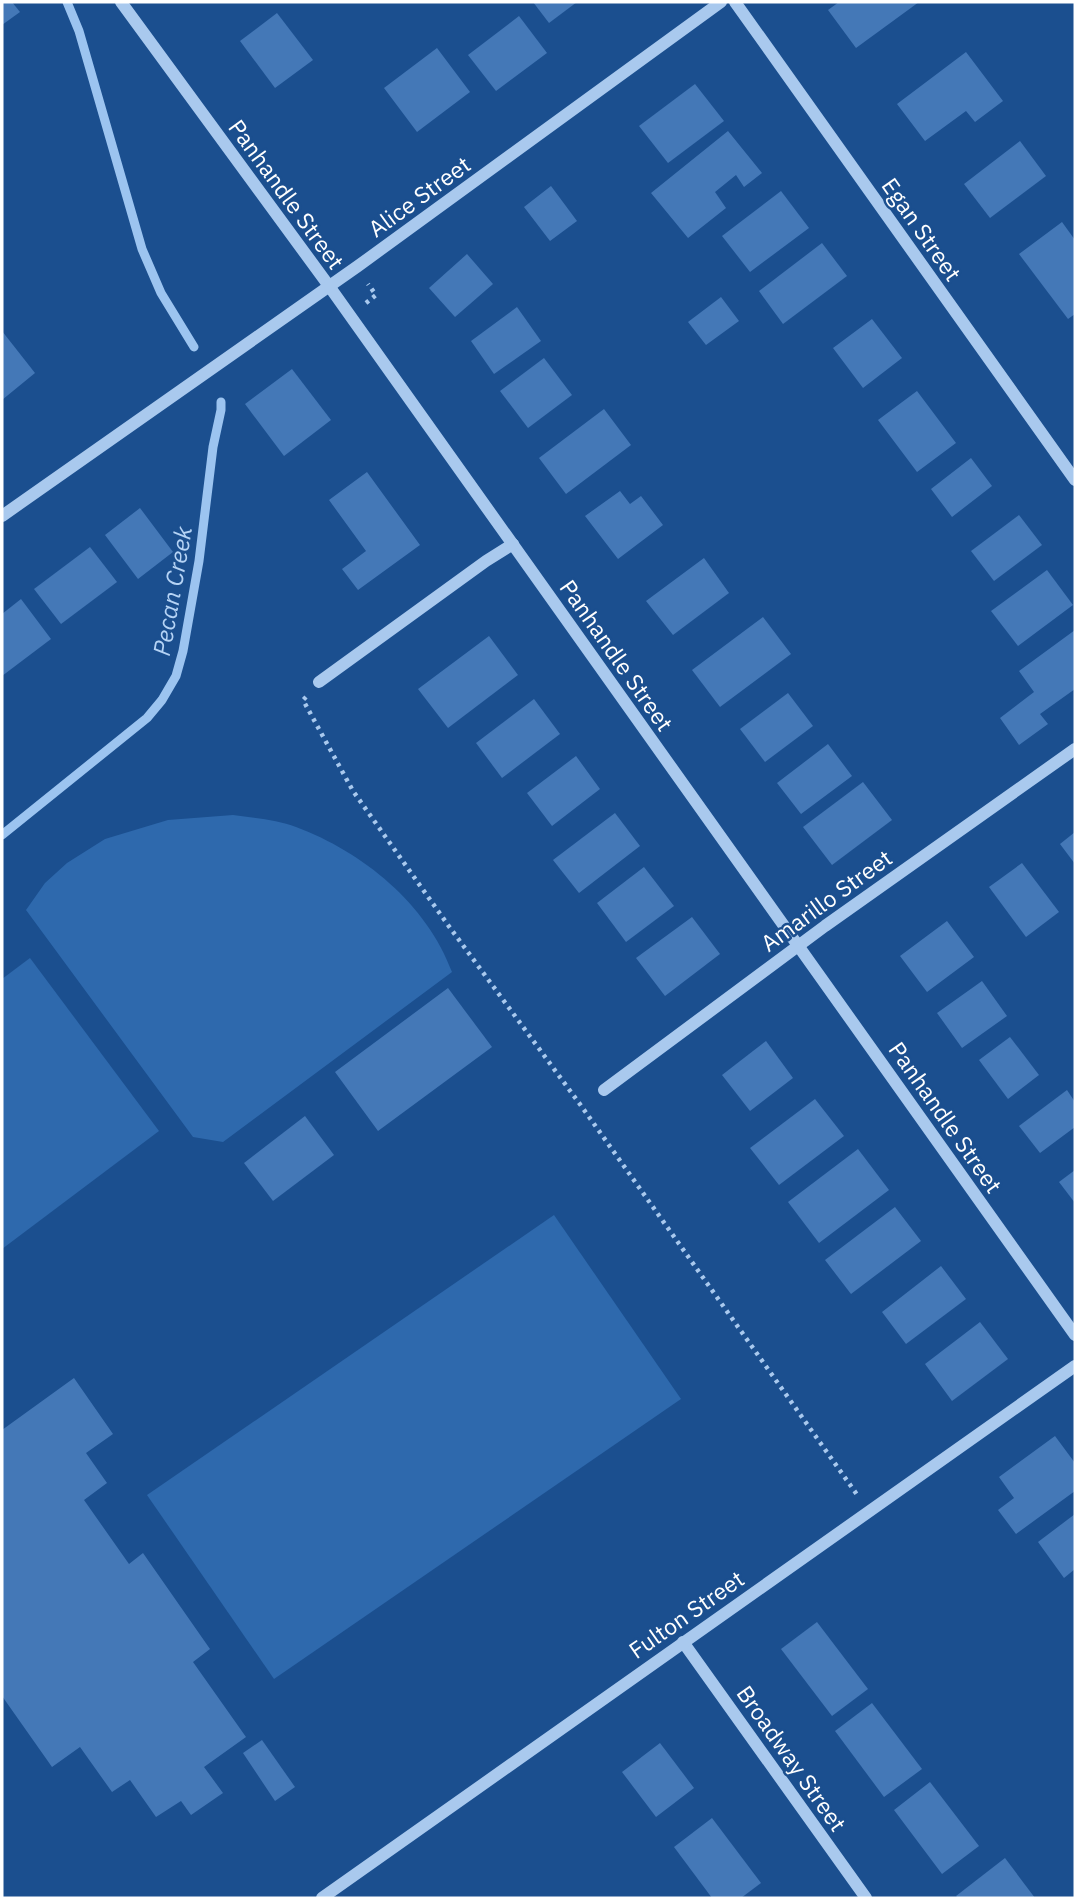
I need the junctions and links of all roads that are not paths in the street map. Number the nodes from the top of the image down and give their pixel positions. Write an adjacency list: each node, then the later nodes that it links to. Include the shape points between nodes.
1 (121, 2): 4 (street, Panhandle Street)
2 (721, 2): 4 (street, Alice Street)
3 (735, 2): 5 (street, Egan Street)
4 (329, 286): 6 (street, Alice Street); 7 (street, Panhandle Street)
5 (1075, 480)
6 (2, 516)
7 (513, 544): 8 (street); 10 (street, Panhandle Street)
8 (320, 682)
9 (1075, 749): 10 (street, Amarillo Street)
10 (798, 946): 11 (street, Amarillo Street); 12 (street, Panhandle Street)
11 (604, 1090)
12 (1075, 1335)
13 (1075, 1366): 14 (street, Fulton Street)
14 (683, 1642): 15 (street, Fulton Street); 16 (street, Broadway Street)
15 (322, 1898)
16 (866, 1898)

